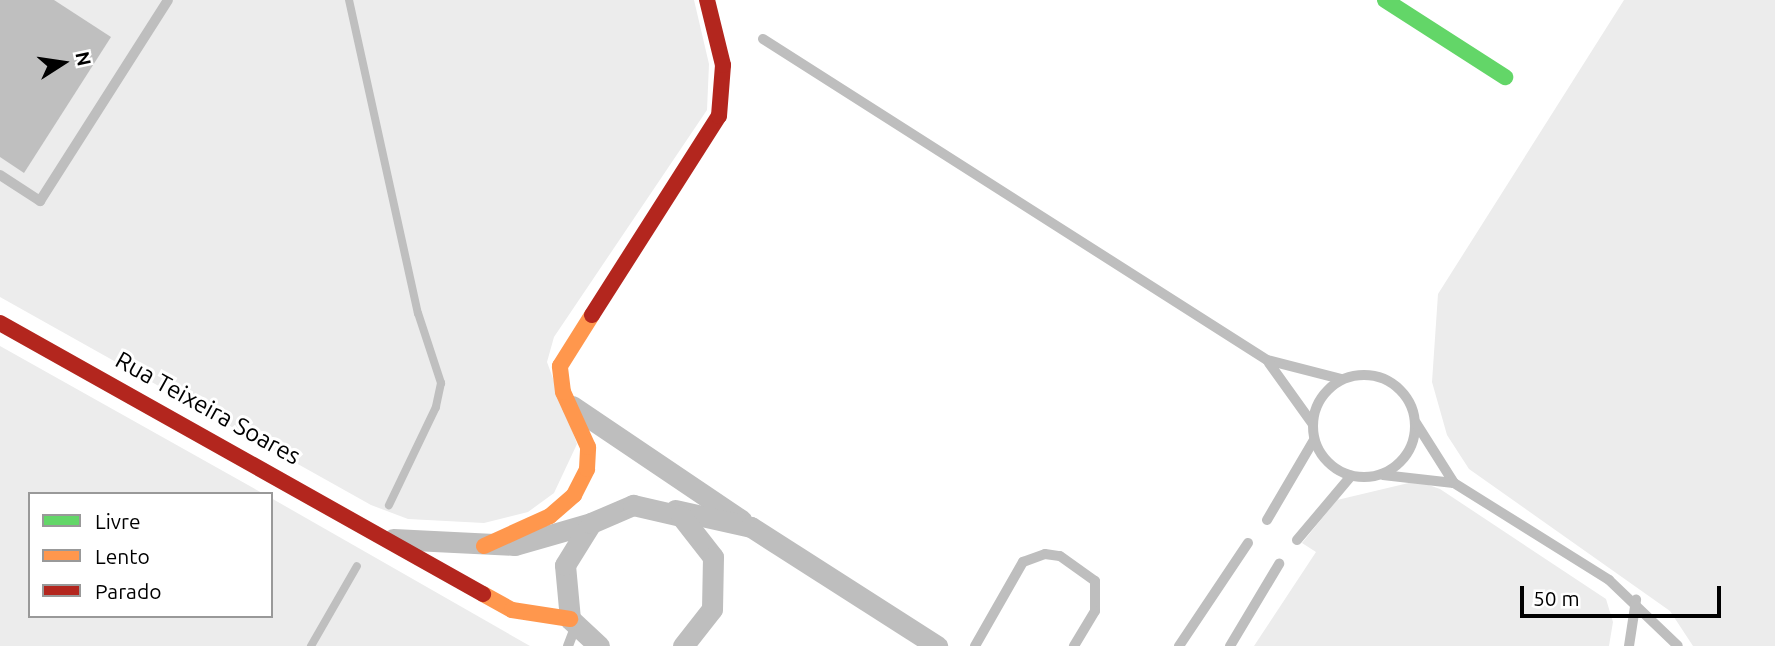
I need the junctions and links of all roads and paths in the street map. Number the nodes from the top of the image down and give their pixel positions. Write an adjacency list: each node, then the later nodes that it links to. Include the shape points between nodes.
1 (168, 0): 6 (lane, via 40,201)
2 (707, 0): 10 (street, via 723,65 719,116 568,346 560,366)
3 (1385, 0): 5 (street)
4 (763, 39): 8 (lane)
5 (1505, 77)
6 (0, 176)
7 (0, 323): 21 (street, Rua Teixeira Soares)
8 (1267, 360): 9 (lane); 11 (lane)
9 (1341, 379): 11 (lane, via 1326,390); 12 (lane, via 1367,374 1392,382 1405,393)
10 (572, 406): 20 (street); 24 (street, via 588,447 574,495 550,516)
11 (1312, 423): 13 (lane)
12 (1416, 423): 14 (lane, via 1408,454); 16 (lane)
13 (1314, 440): 15 (lane, via 1335,468); 18 (lane)
14 (1383, 475): 15 (lane); 16 (lane)
15 (1351, 476): 22 (lane)
16 (1454, 483): 26 (lane)
17 (656, 506): 19 (street, Rua Teixeira Soares, via 622,508); 20 (street, Rua Teixeira Soares); 29 (street, via 701,534 713,557 712,609)
18 (1267, 520)
19 (591, 523): 24 (street, Rua Teixeira Soares, via 515,545); 27 (street, via 565,565)
20 (751, 527): 30 (street)
21 (390, 539): 24 (street, Rua Teixeira Soares); 27 (street, Rua Teixeira Soares, via 512,610)
22 (1297, 540)
23 (1248, 543): 33 (lane)
24 (484, 546)
25 (1279, 564): 34 (lane)
26 (1636, 600): 35 (lane); 36 (lane)
27 (571, 631): 28 (street)
28 (599, 646)
29 (683, 646)
30 (937, 646)
31 (975, 646): 32 (lane, via 1023,562 1045,554 1060,556 1095,581 1095,611)
32 (1074, 646)
33 (1179, 646)
34 (1230, 646)
35 (1629, 646)
36 (1678, 646)

